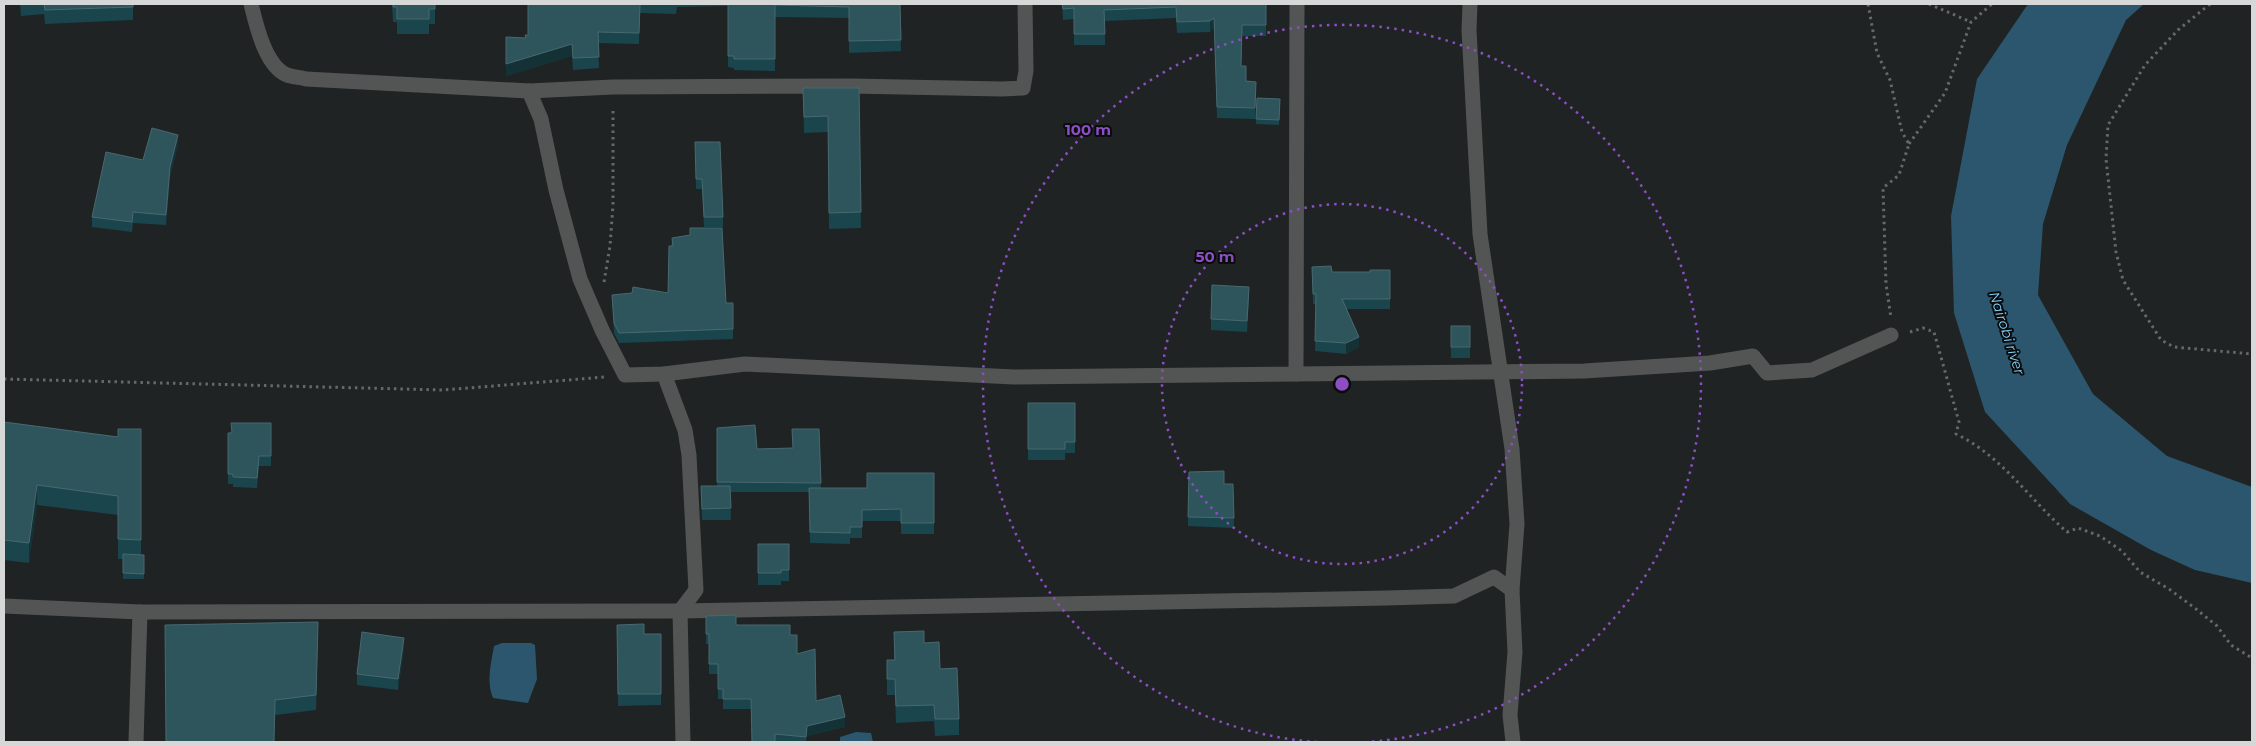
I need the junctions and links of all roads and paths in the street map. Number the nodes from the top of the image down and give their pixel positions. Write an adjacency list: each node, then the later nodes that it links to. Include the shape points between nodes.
1 (251, 4): 11 (street, via 260,40 271,60 285,75)
2 (1025, 4): 10 (street, via 1026,71 1023,88)
3 (1296, 4): 18 (street)
4 (1470, 4): 16 (street, via 1468,30 1480,234)
5 (1868, 4): 12 (path, via 1877,53 1890,80 1902,132)
6 (1929, 4): 9 (path)
7 (1992, 4): 9 (path)
8 (2210, 4): 15 (path, via 2178,30 2145,65 2108,124 2106,159 2116,252 2123,280 2161,340 2174,347)
9 (1971, 22): 12 (path, via 1945,93)
10 (613, 88): 11 (street); 13 (path, via 613,205)
11 (529, 91): 19 (street, via 541,119 580,279)
12 (1909, 144): 14 (path, via 1899,175 1883,188)
13 (604, 285)
14 (1891, 335): 16 (street, via 1812,370 1767,373 1753,356 1643,368); 25 (path, via 1923,328 1934,332 1959,422 1956,434 1975,443 2002,464 2048,516 2067,532 2078,528 2100,536 2122,551 2140,572 2196,609 2217,626 2231,645)
15 (2252, 354)
16 (1500, 371): 18 (street); 21 (street, via 1512,449 1517,524)
17 (664, 374): 18 (street, via 745,364 1014,377); 19 (street); 23 (street, via 685,430 689,455 696,590)
18 (1296, 374)
19 (626, 375): 20 (path, via 443,390)
20 (4, 379)
21 (1512, 590): 23 (street, via 1494,577 1454,596); 28 (street, via 1515,652 1510,715)
22 (4, 606): 24 (street)
23 (680, 611): 24 (street); 27 (street)
24 (140, 612): 26 (street)
25 (2252, 658)
26 (136, 742)
27 (683, 742)
28 (1513, 742)

